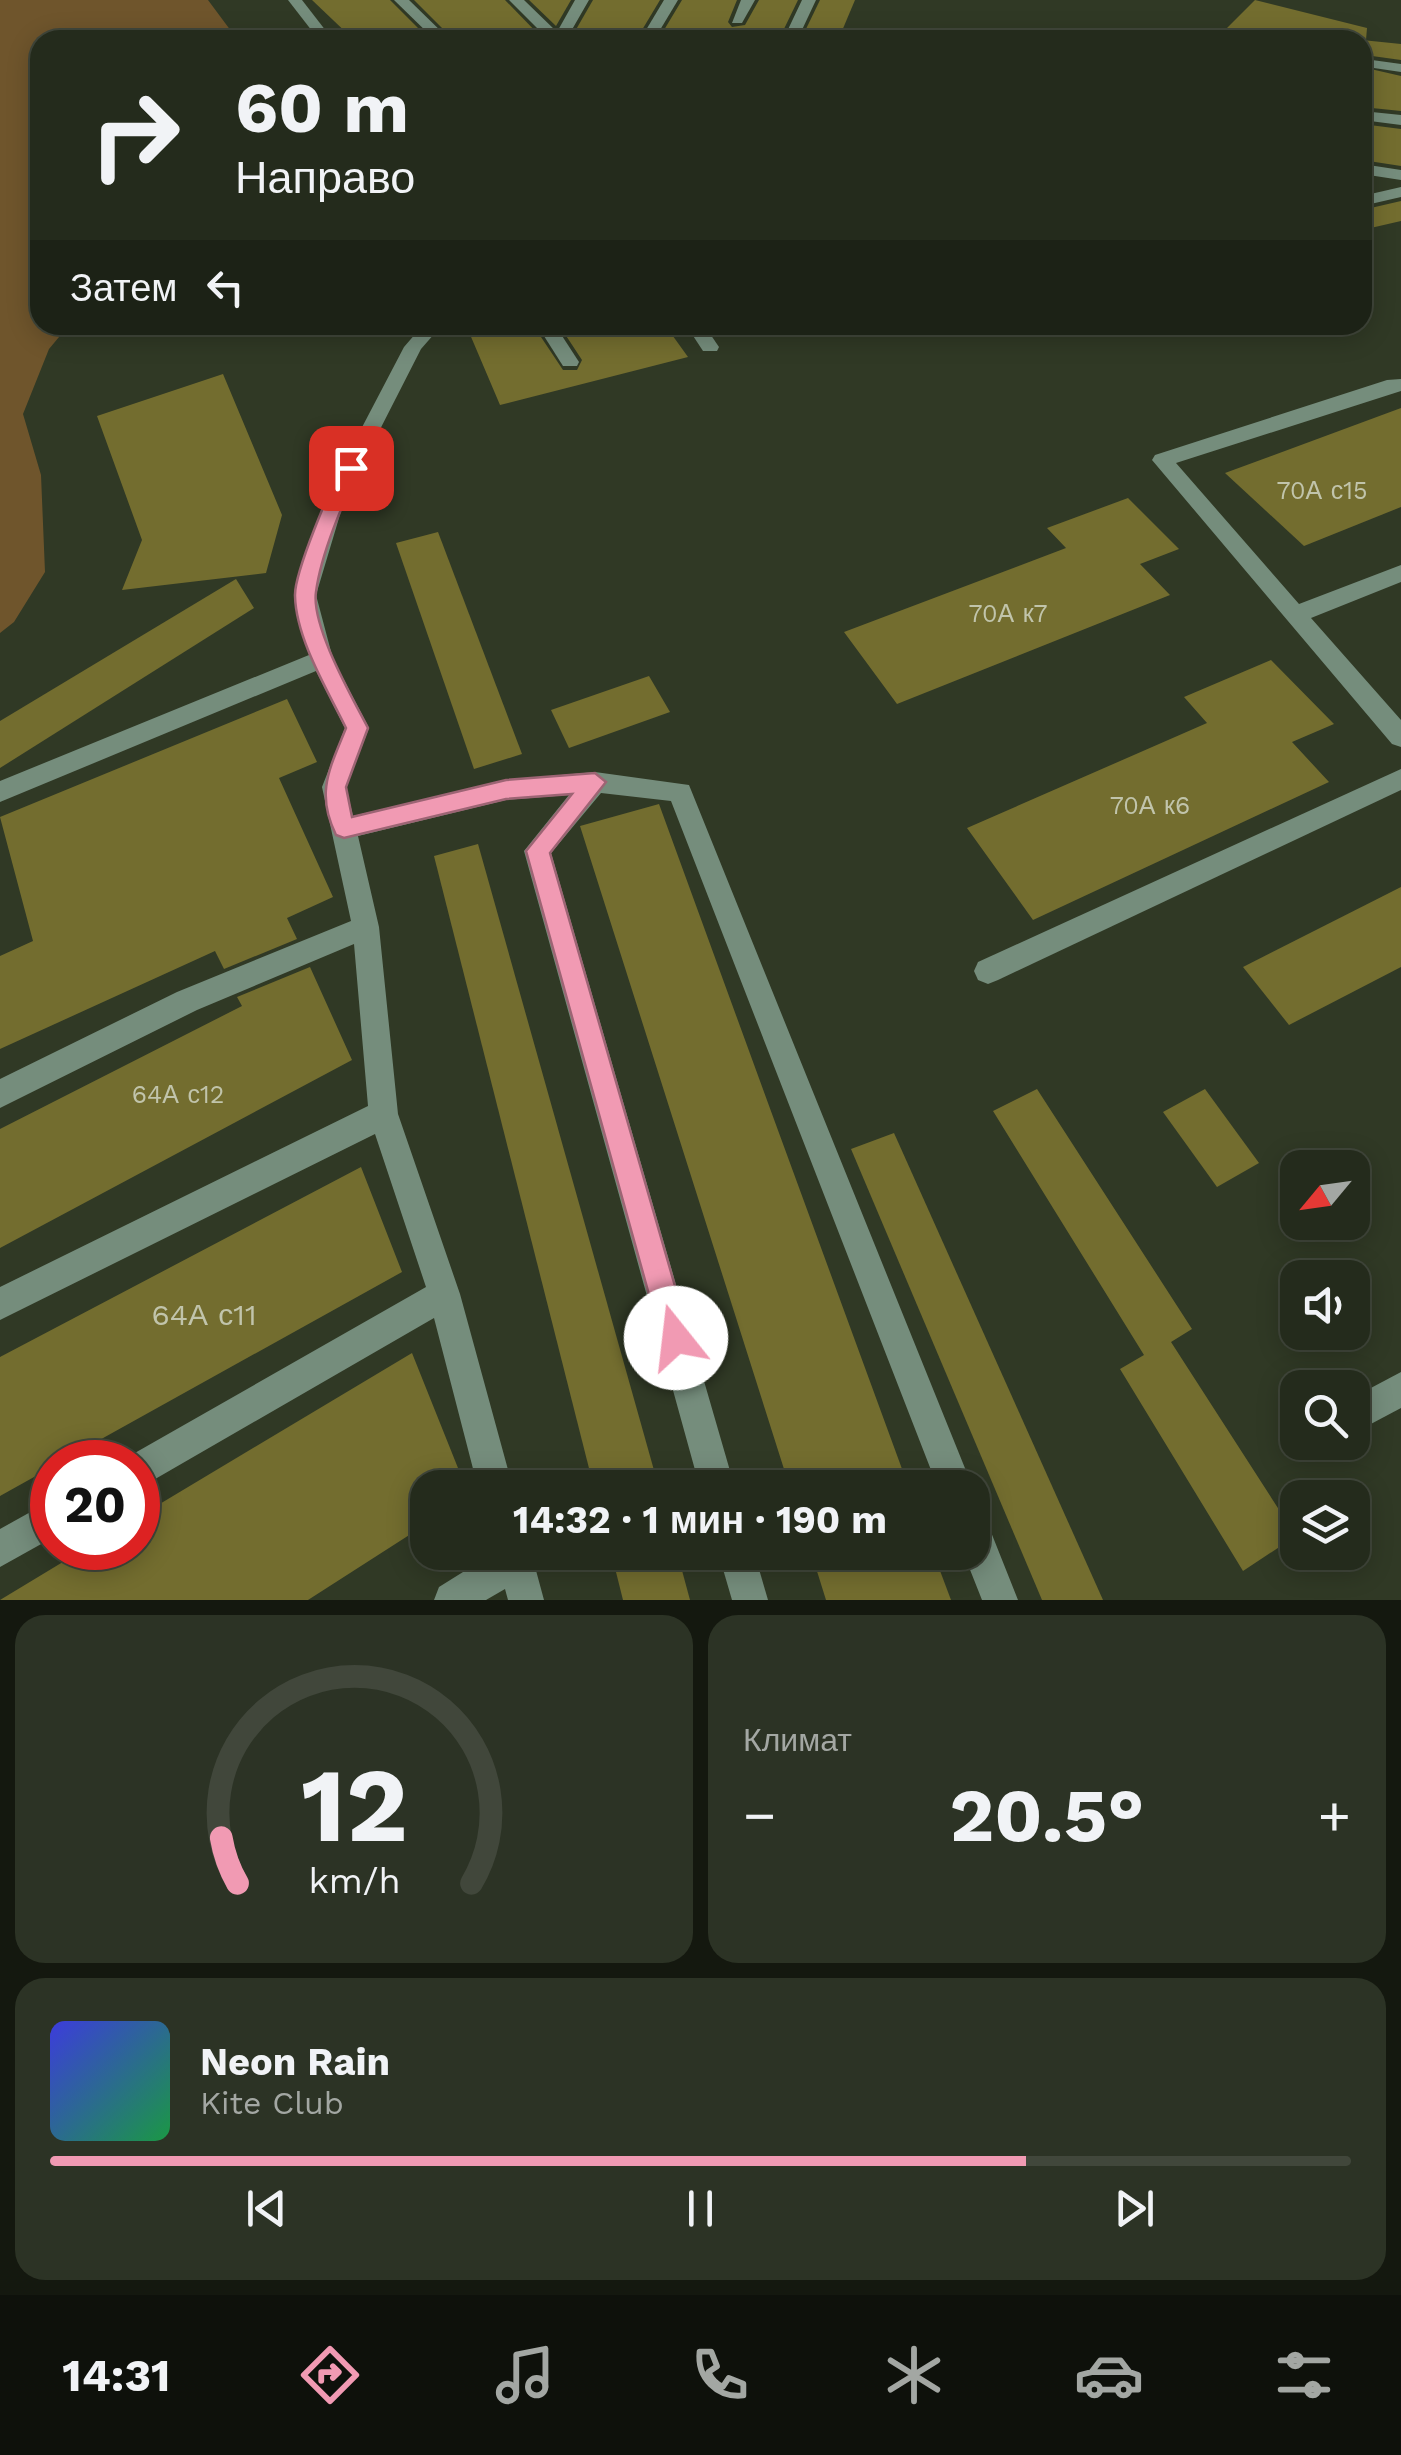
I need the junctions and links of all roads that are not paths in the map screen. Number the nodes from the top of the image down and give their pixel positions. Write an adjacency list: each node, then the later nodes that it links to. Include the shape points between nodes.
1 (295, 0): 9 (lane)
2 (401, 0): 10 (lane)
3 (516, 0): 11 (lane)
4 (582, 0): 12 (lane)
5 (670, 0): 13 (lane)
6 (748, 0): 8 (lane)
7 (809, 0): 14 (lane)
8 (737, 20)
9 (318, 30)
10 (432, 30)
11 (548, 30)
12 (564, 30)
13 (653, 30)
14 (795, 30)
15 (1372, 64): 16 (lane)
16 (1401, 68)
17 (1372, 116): 18 (lane)
18 (1401, 120)
19 (1372, 171): 20 (lane)
20 (1401, 175)
21 (1401, 192): 22 (lane)
22 (1372, 199)
23 (423, 335): 31 (lane, via 335,498 305,595)
24 (552, 335): 27 (lane)
25 (702, 335): 26 (lane)
26 (710, 347)
27 (570, 362)
28 (1401, 385): 30 (lane, via 1162,460)
29 (1401, 573): 30 (lane)
30 (1295, 615): 32 (lane)
31 (322, 659): 35 (lane); 36 (lane, via 357,728 334,787)
32 (1401, 737)
33 (1401, 779): 38 (lane)
34 (595, 782): 36 (lane, via 506,790); 47 (lane, via 537,851); 48 (lane, via 680,792)
35 (0, 792)
36 (344, 828): 37 (lane)
37 (366, 927): 39 (lane, via 186,1001); 40 (lane)
38 (988, 971)
39 (0, 1094)
40 (384, 1114): 41 (lane); 42 (lane)
41 (444, 1294): 45 (lane); 46 (lane)
42 (0, 1304)
43 (1401, 1389): 44 (lane)
44 (1370, 1407)
45 (160, 1457)
46 (491, 1470)
47 (713, 1470)
48 (949, 1470)
49 (30, 1531): 50 (lane)
50 (0, 1548)
51 (495, 1570): 55 (lane)
52 (518, 1570): 56 (lane)
53 (741, 1570): 57 (lane)
54 (988, 1570): 58 (lane)
55 (452, 1600)
56 (526, 1600)
57 (750, 1600)
58 (1000, 1600)

